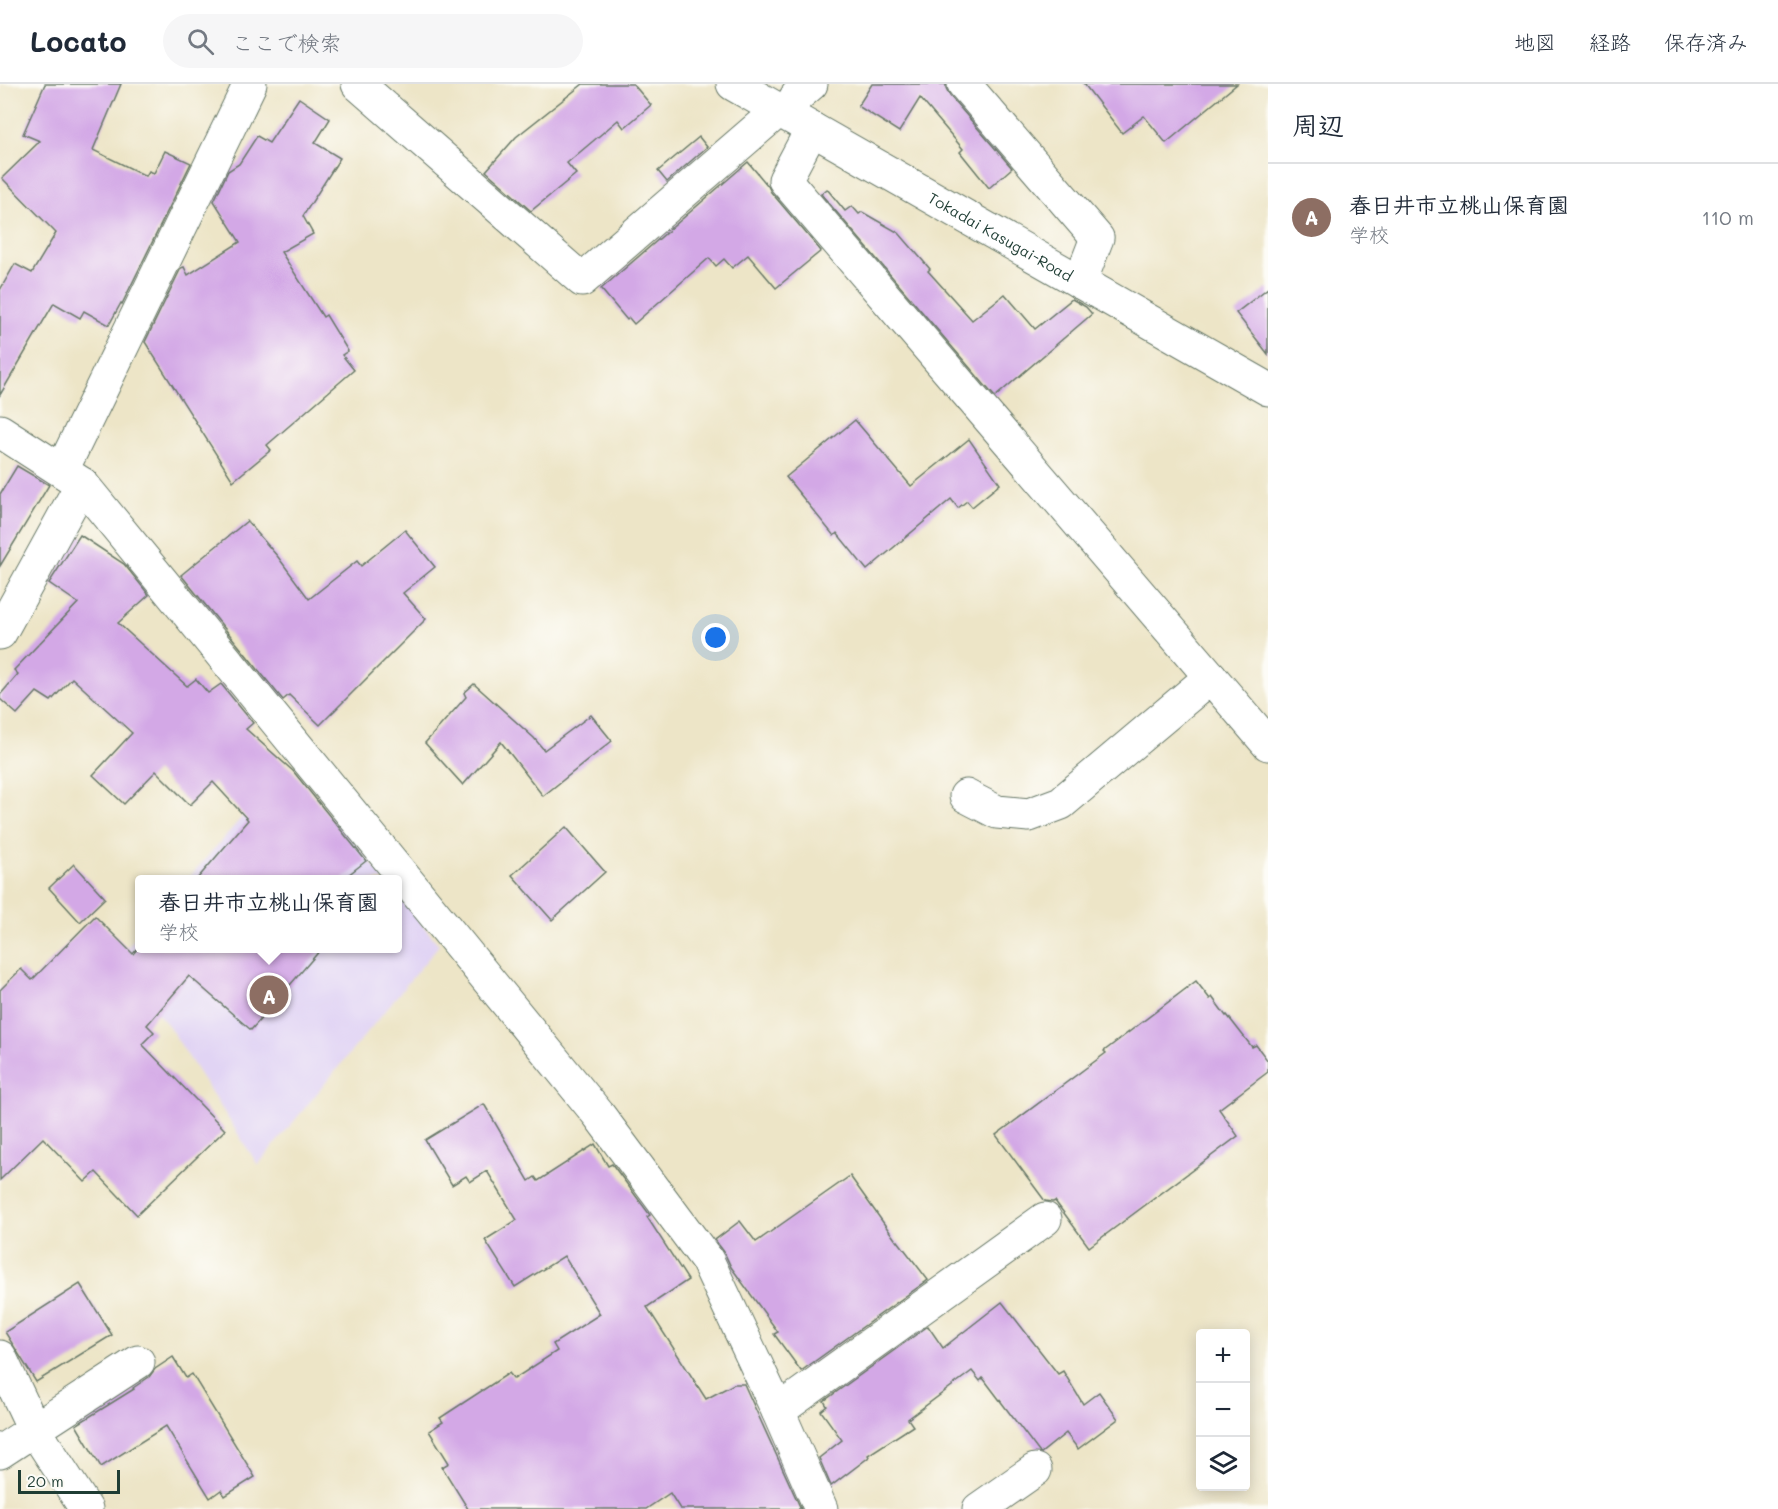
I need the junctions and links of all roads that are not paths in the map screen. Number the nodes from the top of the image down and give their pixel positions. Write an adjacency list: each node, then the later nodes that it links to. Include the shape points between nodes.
1 (250, 84): 10 (street)
2 (358, 84): 6 (street, via 582,280)
3 (733, 84): 6 (street, Tokadai Kasugai-Road)
4 (811, 84): 6 (street, via 797,96)
5 (964, 84): 7 (street, via 1097,238)
6 (792, 118): 7 (street, Tokadai Kasugai-Road); 12 (street, via 785,180)
7 (1080, 282): 8 (street, Tokadai Kasugai-Road)
8 (1268, 389)
9 (0, 431): 10 (street)
10 (72, 477): 11 (street); 15 (street)
11 (0, 633)
12 (1211, 678): 13 (street); 14 (street, via 1061,803 1029,815 997,812)
13 (1268, 744)
14 (966, 795)
15 (400, 875)
16 (402, 877): 20 (street, via 612,1132 707,1260)
17 (1046, 1219): 20 (street)
18 (0, 1357): 21 (street)
19 (138, 1362): 21 (street)
20 (778, 1411): 25 (street)
21 (34, 1429): 22 (street); 24 (street)
22 (0, 1452)
23 (1035, 1470): 26 (street)
24 (86, 1509)
25 (821, 1509)
26 (979, 1509)

